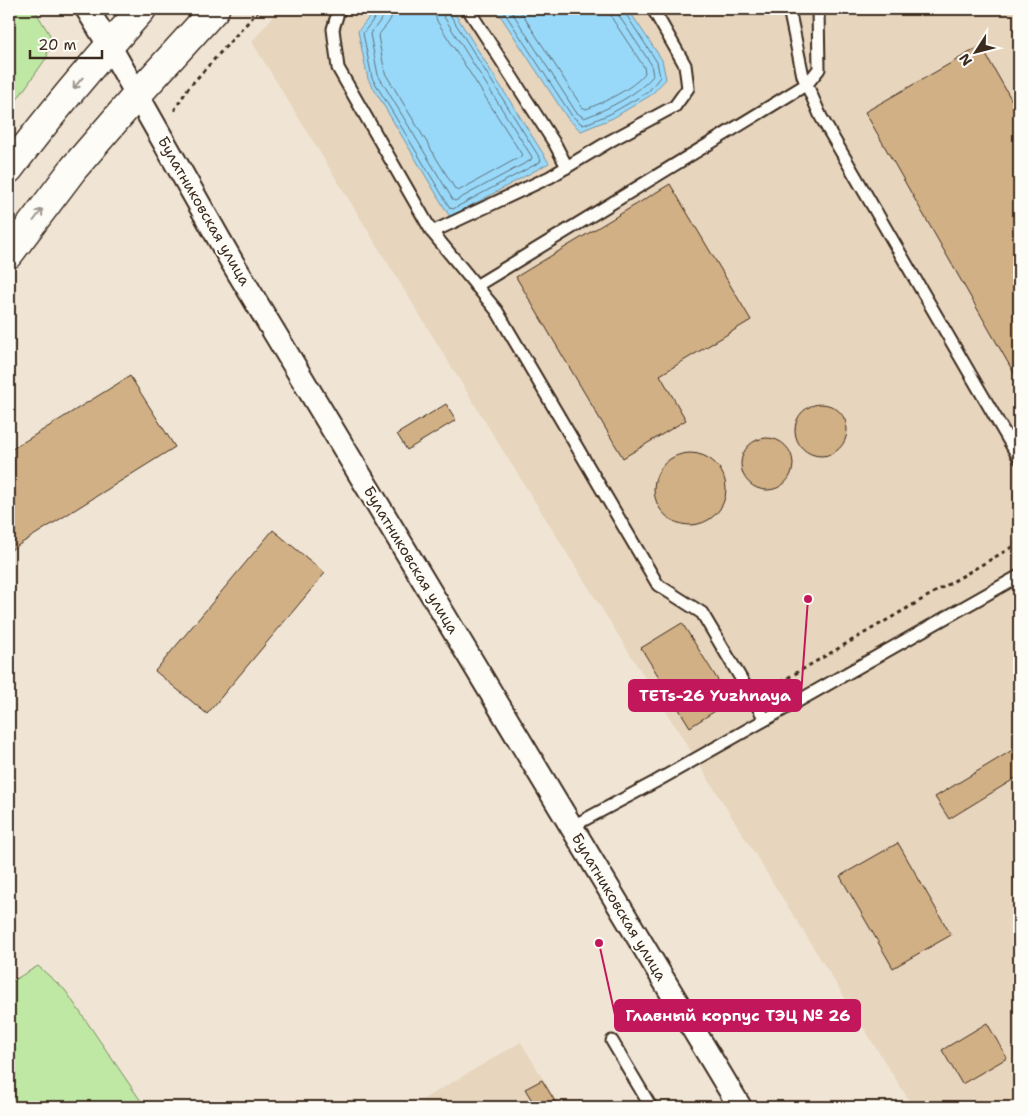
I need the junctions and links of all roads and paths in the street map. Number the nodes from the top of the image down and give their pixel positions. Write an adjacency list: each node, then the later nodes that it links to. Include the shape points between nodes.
1 (87, 9): 10 (street, Булатниковская улица)
2 (142, 9): 10 (main road)
3 (215, 9): 12 (main road)
4 (260, 9): 13 (path, via 189,87 175,109)
5 (339, 9): 16 (lane, via 333,29 338,68)
6 (468, 9): 14 (lane)
7 (653, 9): 14 (lane, via 685,65 688,88 675,106)
8 (789, 9): 11 (lane)
9 (818, 9): 11 (lane, via 819,70)
10 (109, 45): 12 (street, Булатниковская улица); 15 (main road, one-way to 15)
11 (807, 84): 18 (lane); 19 (lane, via 826,126)
12 (137, 95): 17 (main road, one-way to 12, via 74,168); 24 (street, Булатниковская улица, via 232,262)
13 (177, 117)
14 (567, 167): 16 (lane)
15 (9, 169)
16 (432, 232): 18 (lane)
17 (9, 254)
18 (476, 286): 22 (lane, via 497,311 658,585 702,613)
19 (1019, 458)
20 (1019, 543): 22 (path)
21 (1019, 576): 23 (lane)
22 (753, 698): 23 (lane)
23 (765, 719): 24 (lane)
24 (571, 827): 27 (street, Булатниковская улица)
25 (612, 1041): 26 (lane)
26 (651, 1107)
27 (740, 1107)

